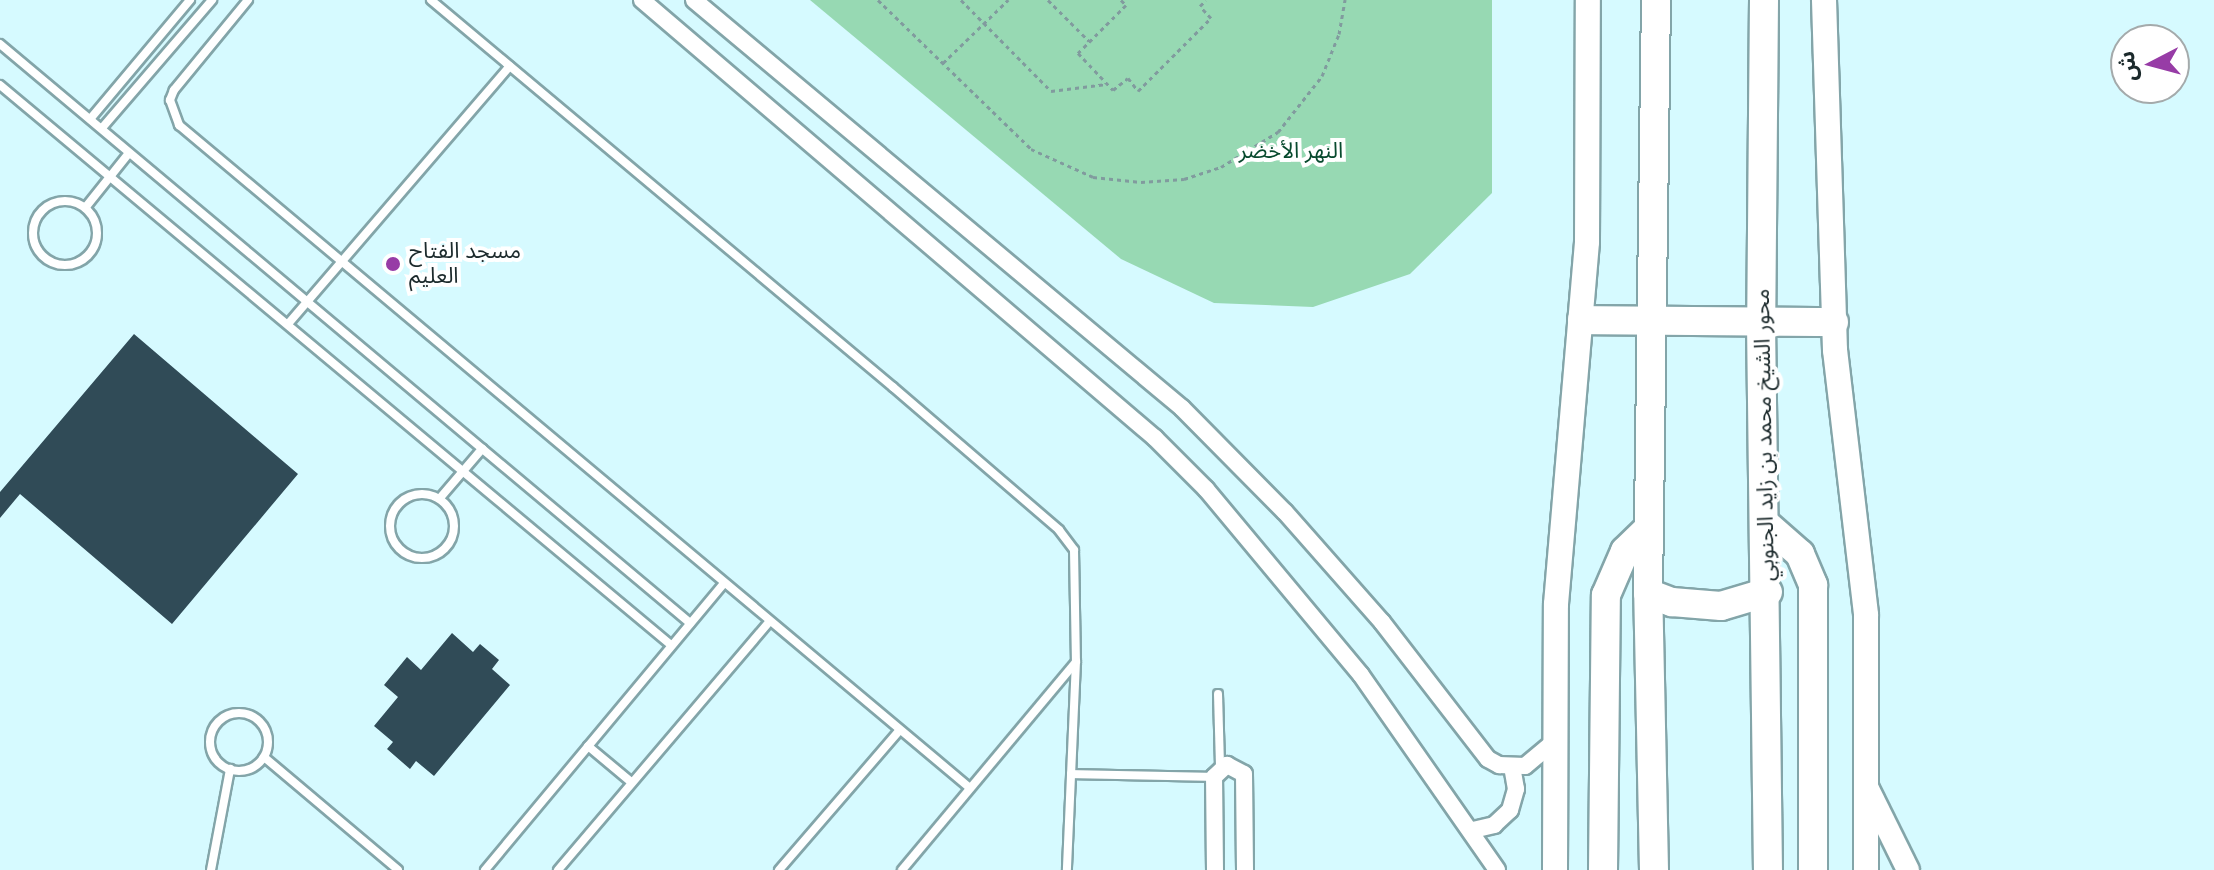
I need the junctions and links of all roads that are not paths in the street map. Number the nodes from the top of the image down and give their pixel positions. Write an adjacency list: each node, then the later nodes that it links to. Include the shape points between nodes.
1 (190, 0): 14 (lane)
2 (212, 0): 15 (lane)
3 (248, 0): 19 (lane, via 174,90 172,113 179,125)
4 (431, 0): 12 (lane)
5 (642, 0): 50 (street, via 1155,438 1206,489 1361,675)
6 (694, 0): 43 (street, via 1182,408 1285,512 1372,611 1488,759)
7 (1588, 0): 22 (main road)
8 (1656, 0): 21 (highway)
9 (1764, 0): 23 (highway, محور الشيخ محمد بن زايد الجنوبي)
10 (1824, 0): 24 (main road)
11 (0, 44): 14 (lane)
12 (510, 66): 19 (lane); 37 (lane, via 1059,530 1074,550 1078,571)
13 (0, 85): 17 (lane)
14 (91, 118): 15 (lane)
15 (102, 128): 16 (lane)
16 (129, 153): 17 (lane); 20 (lane)
17 (110, 177): 18 (lane); 25 (lane)
18 (85, 208): 18 (lane, via 71,201 42,211 33,237 47,260 79,262 92,251 97,235)
19 (340, 263): 20 (lane); 31 (lane)
20 (307, 302): 25 (lane); 26 (lane)
21 (1651, 319): 22 (highway); 23 (highway); 30 (highway)
22 (1582, 320): 40 (main road, via 1562,493)
23 (1761, 322): 24 (highway); 29 (highway, محور الشيخ محمد بن زايد الجنوبي)
24 (1834, 322): 48 (main road, via 1866,615)
25 (288, 324): 27 (lane)
26 (482, 449): 27 (lane); 35 (lane)
27 (463, 471): 28 (lane); 36 (lane)
28 (440, 498): 28 (lane, via 426,493 398,504 390,531 406,554 431,556 451,542 455,525)
29 (1767, 525): 32 (highway, محور الشيخ محمد بن زايد الجنوبي); 65 (highway, via 1800,554 1813,585)
30 (1649, 528): 33 (highway); 62 (highway, via 1625,551 1606,595)
31 (723, 584): 34 (lane); 35 (lane)
32 (1768, 592): 33 (highway, via 1721,606 1672,602); 64 (highway, محور الشيخ محمد بن زايد الجنوبي)
33 (1648, 593): 63 (highway)
34 (769, 622): 39 (lane); 47 (lane)
35 (690, 623): 36 (lane)
36 (671, 645): 41 (lane)
37 (1076, 661): 46 (lane); 49 (lane)
38 (1218, 694): 45 (lane)
39 (900, 730): 49 (lane); 55 (lane)
40 (1554, 742): 43 (street, via 1536,760); 61 (main road)
41 (588, 746): 47 (lane); 53 (lane)
42 (264, 757): 44 (lane, via 255,766); 44 (lane, via 266,731 259,721 235,712 223,717 210,739 219,763); 52 (lane)
43 (1512, 767): 50 (street, via 1516,789 1510,810 1494,825)
44 (230, 769): 51 (lane)
45 (1217, 772): 46 (lane); 58 (street); 59 (street, via 1234,765 1244,774)
46 (1071, 774): 57 (lane)
47 (631, 782): 54 (lane)
48 (1866, 784): 66 (main road); 67 (main road)
49 (970, 788): 56 (lane)
50 (1473, 830): 60 (street)
51 (211, 870)
52 (398, 870)
53 (485, 870)
54 (558, 870)
55 (779, 870)
56 (902, 870)
57 (1067, 870)
58 (1215, 870)
59 (1245, 870)
60 (1497, 870)
61 (1555, 870)
62 (1603, 870)
63 (1654, 870)
64 (1768, 870)
65 (1813, 870)
66 (1866, 870)
67 (1908, 870)

